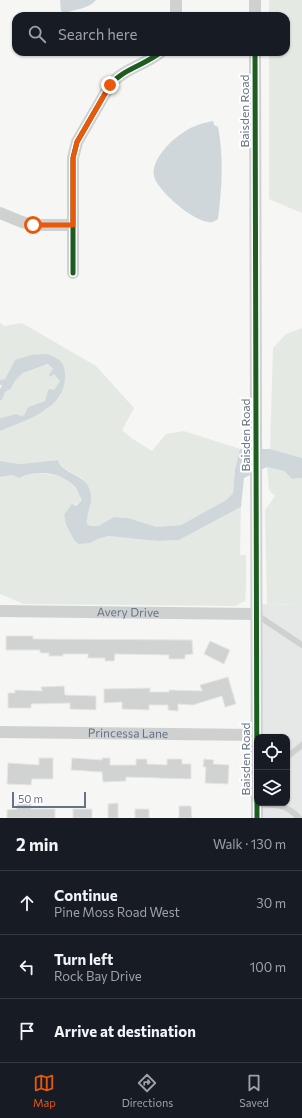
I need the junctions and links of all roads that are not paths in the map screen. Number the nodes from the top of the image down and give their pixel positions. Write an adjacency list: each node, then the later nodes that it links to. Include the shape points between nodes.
1 (176, 0): 3 (street)
2 (255, 0): 4 (street)
3 (176, 12)
4 (255, 12)
5 (156, 56): 8 (street, via 116,78 77,142 73,158)
6 (255, 56): 11 (street, Baisden Road)
7 (0, 213): 8 (street, via 33,225)
8 (73, 225): 9 (street)
9 (73, 273)
10 (0, 611): 11 (street, Avery Drive)
11 (256, 614): 12 (lane); 14 (street, Baisden Road)
12 (302, 645)
13 (0, 732): 15 (street, Princessa Lane)
14 (256, 734)
15 (254, 735)
16 (302, 745): 17 (lane)
17 (290, 755)
18 (256, 806): 20 (street, Baisden Road)
19 (283, 806): 21 (lane)
20 (256, 818)
21 (298, 818)

